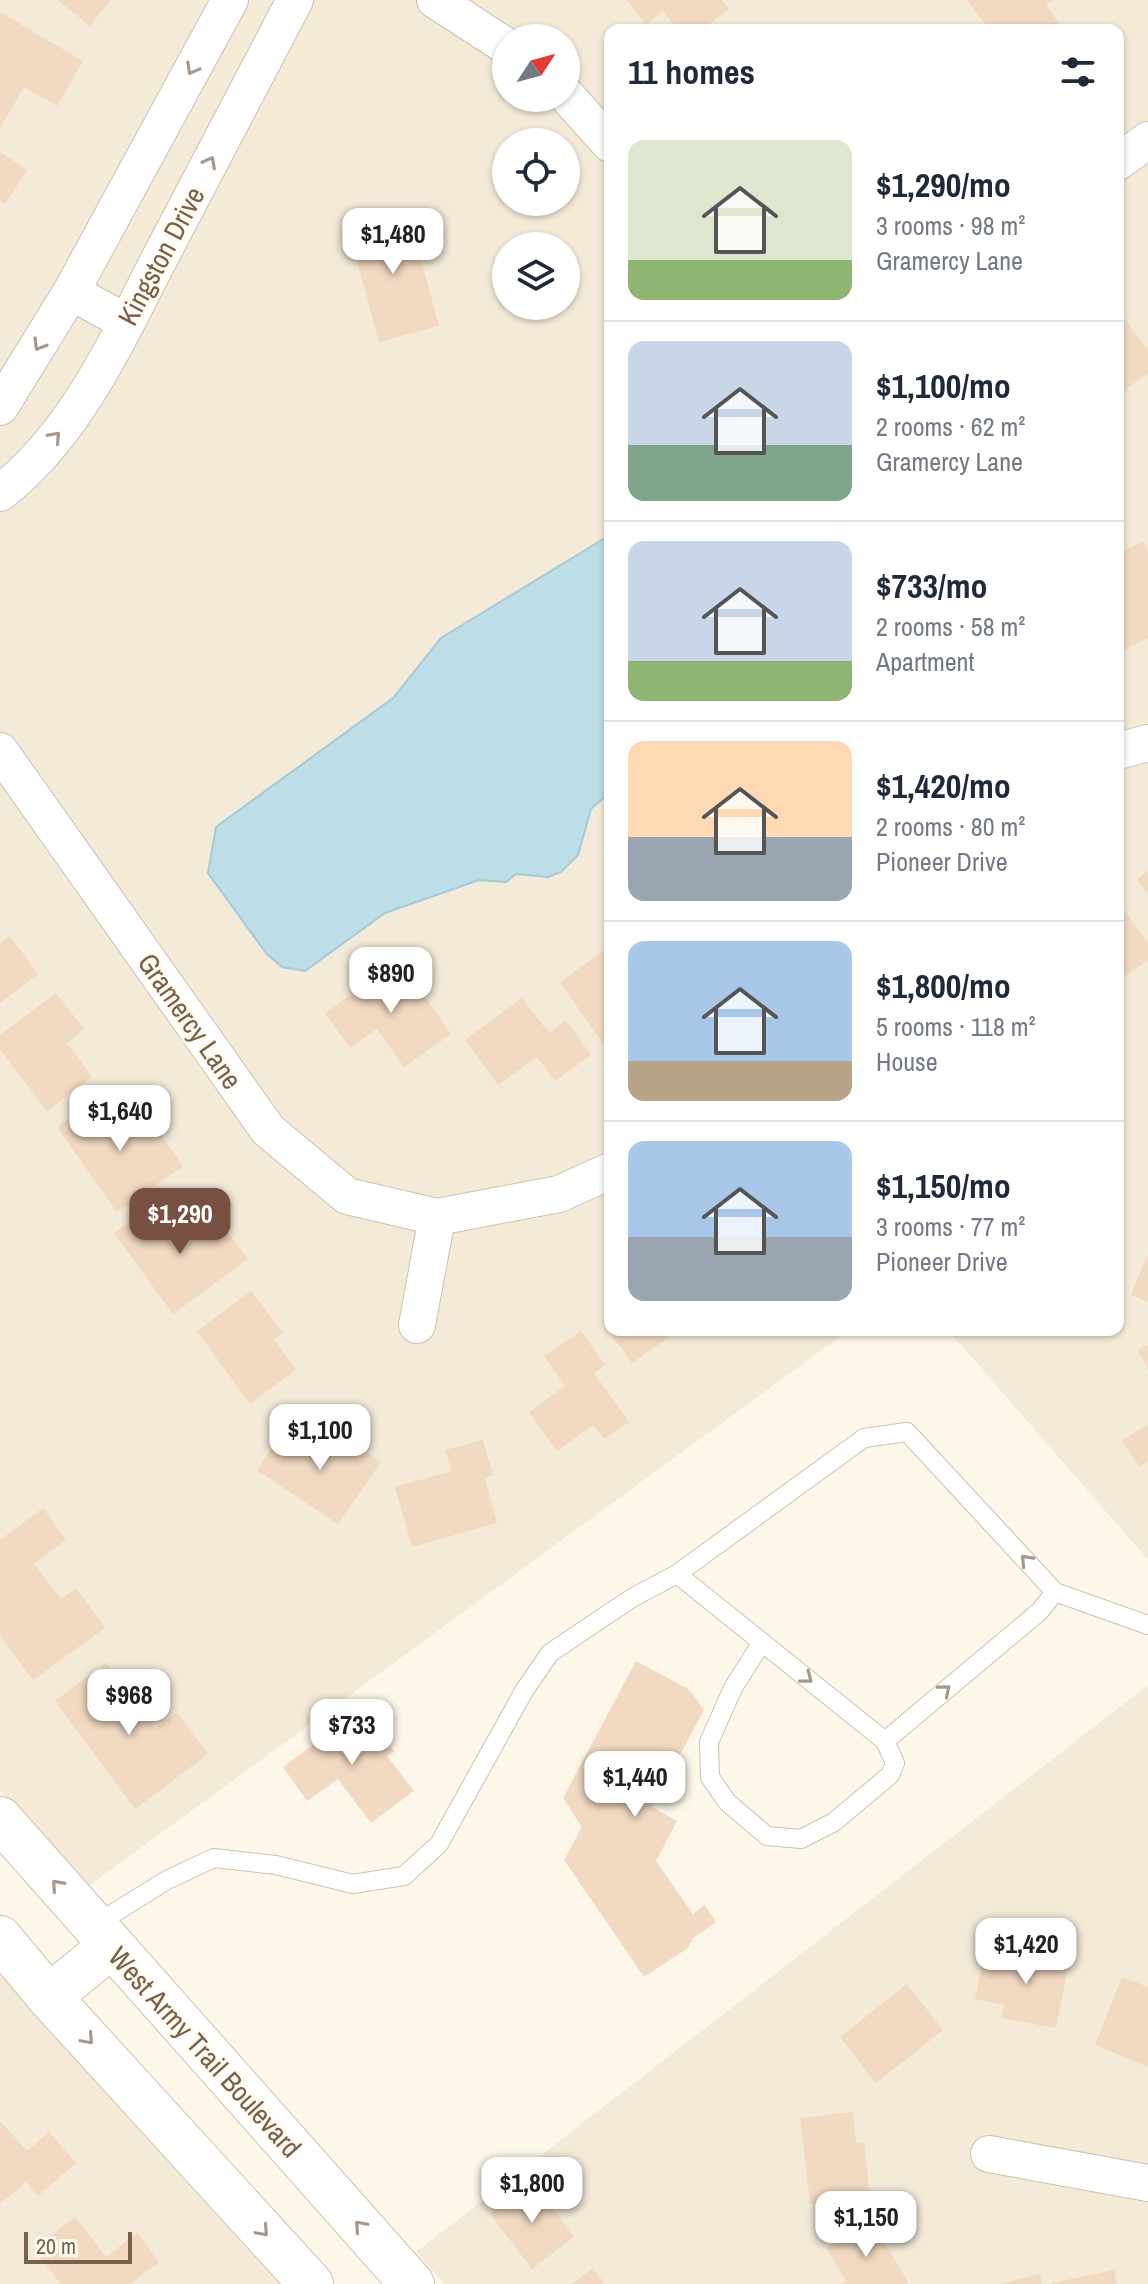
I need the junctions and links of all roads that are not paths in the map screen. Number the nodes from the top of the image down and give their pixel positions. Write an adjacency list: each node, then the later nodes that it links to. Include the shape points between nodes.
1 (230, 0): 9 (street, one-way to 9)
2 (295, 0): 10 (street, Kingston Drive, one-way to 2)
3 (435, 0): 4 (street)
4 (492, 37)
5 (580, 111): 6 (street)
6 (604, 137)
7 (1148, 140): 8 (street)
8 (1124, 158)
9 (71, 292): 10 (street); 11 (street, one-way to 11)
10 (126, 322): 12 (street, Kingston Drive, one-way to 10, via 63,428)
11 (0, 407)
12 (0, 493)
13 (1148, 743): 14 (street)
14 (1124, 749)
15 (0, 751): 17 (street, Gramercy Lane, via 268,1130 347,1196)
16 (604, 1174): 17 (street, via 559,1194)
17 (437, 1217): 18 (street)
18 (417, 1325)
19 (677, 1574): 20 (lane, one-way to 19, via 907,1432 864,1438); 22 (lane); 25 (lane, via 550,1653 439,1844 404,1876 353,1884 276,1865 214,1858 167,1880)
20 (1055, 1592): 21 (lane); 23 (lane, one-way to 20, via 1040,1611)
21 (1148, 1625)
22 (762, 1642): 23 (lane, one-way to 23); 23 (lane, via 733,1688 709,1742 710,1777 727,1802 767,1836 801,1839 834,1822 890,1775 895,1763)
23 (885, 1741)
24 (0, 1819): 25 (main road, West Army Trail Boulevard, one-way to 24)
25 (102, 1936): 27 (main road); 31 (main road, West Army Trail Boulevard, one-way to 25)
26 (0, 1938): 27 (main road)
27 (49, 1997): 30 (main road, one-way to 30)
28 (989, 2154): 29 (street)
29 (1148, 2183)
30 (311, 2284)
31 (412, 2284)

